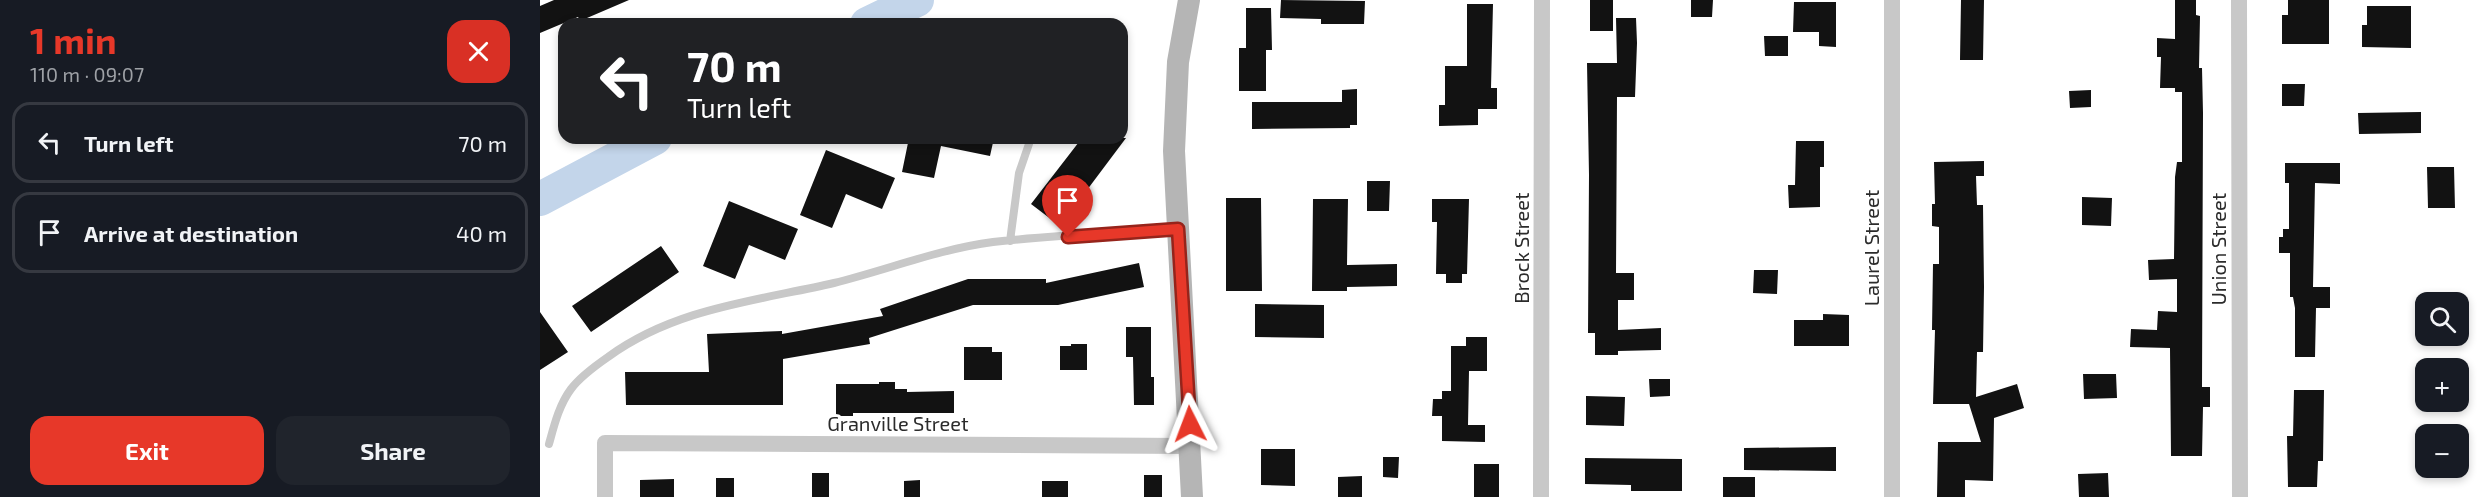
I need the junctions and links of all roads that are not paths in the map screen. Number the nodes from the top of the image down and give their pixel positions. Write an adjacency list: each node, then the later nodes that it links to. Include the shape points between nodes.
1 (1189, 0): 6 (main road, via 1178,62 1174,151)
2 (1542, 0): 12 (street, Brock Street)
3 (1892, 0): 13 (street, Laurel Street)
4 (2239, 0): 14 (street, Union Street)
5 (1029, 144): 7 (lane, via 1019,173)
6 (1178, 229): 7 (lane); 9 (main road)
7 (1010, 241): 8 (lane, via 949,251 834,283 723,305 668,323 627,343 570,390)
8 (549, 444)
9 (1191, 446): 10 (street, Granville Street, via 605,443); 11 (main road)
10 (605, 497)
11 (1192, 497)
12 (1541, 497)
13 (1892, 497)
14 (2240, 497)

